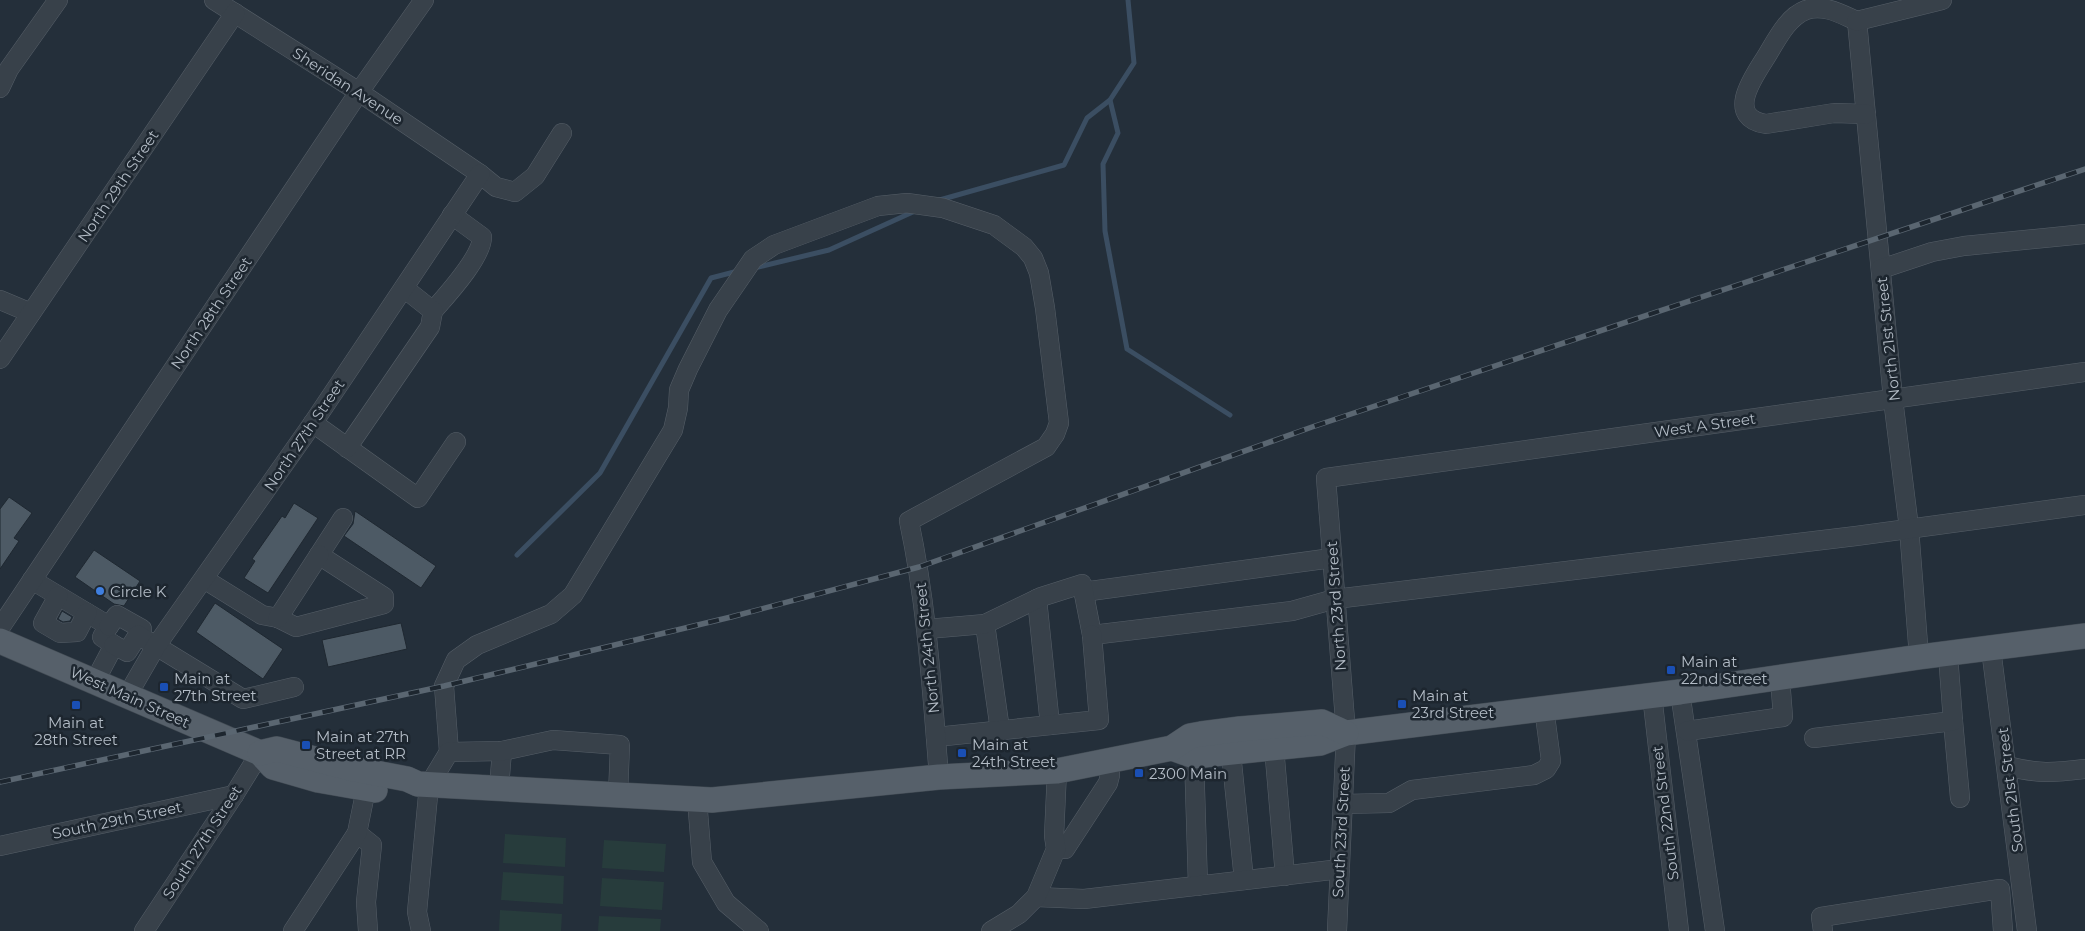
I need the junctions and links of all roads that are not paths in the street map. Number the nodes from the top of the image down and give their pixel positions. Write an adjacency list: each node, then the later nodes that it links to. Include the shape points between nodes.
1 (58, 0): 7 (street, via 9,69)
2 (214, 0): 5 (street, Sheridan Avenue)
3 (424, 0): 8 (street, North 28th Street)
4 (1942, 0): 6 (street)
5 (235, 13): 8 (street, Sheridan Avenue); 18 (street, North 29th Street)
6 (1857, 21): 9 (street, North 21st Street); 9 (street, via 1822,8 1804,11 1794,18 1751,81 1744,102 1752,119 1766,124 1834,113)
7 (0, 88)
8 (359, 92): 11 (street, Sheridan Avenue); 32 (street, North 28th Street)
9 (1866, 114): 14 (street, North 21st Street)
10 (562, 133): 11 (street, Sheridan Avenue, via 535,176 515,192 496,187)
11 (480, 174): 12 (street, North 27th Street)
12 (452, 215): 15 (street, North 27th Street); 17 (street, via 482,237 482,246)
13 (2085, 234): 14 (street, via 1964,246 1932,252)
14 (1881, 270): 21 (street, North 21st Street)
15 (404, 288): 17 (street); 22 (street, North 27th Street)
16 (0, 300): 18 (street)
17 (433, 311): 24 (street, via 430,327)
18 (31, 313): 19 (street, North 29th Street)
19 (0, 359)
20 (2085, 372): 21 (street, West A Street)
21 (1894, 399): 25 (street, West A Street); 28 (street, North 21st Street)
22 (313, 423): 24 (street); 31 (street, North 27th Street)
23 (456, 442): 24 (street, via 418,498)
24 (347, 448)
25 (1326, 478): 30 (street, North 23rd Street)
26 (2085, 505): 28 (street)
27 (344, 518): 29 (street)
28 (1909, 528): 36 (street); 51 (street, North 21st Street)
29 (320, 555): 38 (street); 38 (street, via 384,597 384,604 296,627)
30 (1332, 558): 33 (street); 36 (street, North 23rd Street)
31 (204, 579): 38 (street, via 262,615); 48 (street, North 27th Street)
32 (32, 580): 34 (street); 41 (street, North 28th Street)
33 (1083, 592): 35 (street, via 1082,584); 43 (street)
34 (58, 596): 37 (street); 37 (street, via 43,623 60,633 77,632)
35 (1037, 599): 39 (street); 60 (street)
36 (1335, 599): 43 (street, via 1292,611); 63 (street, North 23rd Street)
37 (87, 613): 40 (street)
38 (278, 618)
39 (985, 624): 42 (street); 61 (street)
40 (109, 626): 44 (street, via 116,615 142,629); 47 (street, via 102,637)
41 (0, 628)
42 (927, 630): 64 (street, North 24th Street); 68 (street, North 24th Street, via 909,521 1046,447 1059,423 1045,308 1033,258 1024,246 994,225 943,208 908,203 878,206 774,245 753,259 702,339 679,390 673,430 573,595 551,614 477,645 456,660 444,686)
43 (1092, 634): 60 (street, via 1100,720)
44 (138, 635): 47 (street, via 127,652); 48 (street)
45 (2085, 636): 49 (main road)
46 (0, 641): 53 (main road, West Main Street)
47 (114, 645): 53 (street)
48 (156, 646): 54 (street, via 243,699); 57 (street, North 27th Street)
49 (1992, 649): 50 (main road); 73 (street, South 21st Street)
50 (1948, 654): 51 (main road); 59 (street)
51 (1919, 657): 52 (main road)
52 (1780, 678): 55 (main road); 62 (street, via 1783,717)
53 (95, 681): 57 (main road, West Main Street)
54 (294, 687)
55 (1680, 692): 56 (main road); 62 (street)
56 (1652, 695): 58 (main road); 100 (street, South 22nd Street)
57 (127, 696): 71 (main road, West Main Street)
58 (1544, 708): 63 (main road); 84 (street, via 1551,761 1546,769 1534,775 1412,790 1389,803)
59 (1953, 721): 65 (street); 82 (street)
60 (1050, 725): 61 (street)
61 (1000, 730): 64 (street)
62 (1687, 731): 101 (street)
63 (1346, 733): 66 (main road, via 1320,743); 69 (main road, via 1322,722 1201,734 1190,736); 84 (street, South 23rd Street)
64 (936, 737): 76 (street, North 24th Street)
65 (1814, 738)
66 (1274, 747): 70 (main road); 89 (street)
67 (502, 751): 68 (street); 78 (street); 80 (street, via 553,740 620,745)
68 (448, 752): 77 (street)
69 (1183, 752): 70 (main road); 72 (main road); 91 (street)
70 (1231, 752): 90 (street)
71 (260, 753): 77 (main road, via 277,749); 79 (main road, via 273,767); 81 (street, South 27th Street)
72 (1110, 760): 75 (main road); 87 (street, via 1108,783 1065,849)
73 (2007, 766): 74 (street, via 2035,773); 104 (street, South 21st Street)
74 (2085, 769)
75 (1058, 771): 76 (main road); 87 (street)
76 (939, 777): 83 (main road)
77 (423, 784): 78 (main road); 79 (main road, via 409,793); 96 (street, via 417,912)
78 (499, 788): 80 (main road)
79 (366, 789): 85 (street)
80 (618, 794): 83 (main road)
81 (234, 795): 86 (street, South 29th Street); 93 (street, South 27th Street)
82 (1960, 798)
83 (697, 799): 97 (street, via 702,862 726,903)
84 (1342, 804): 88 (street, South 23rd Street)
85 (357, 833): 94 (street); 95 (street, via 372,844 366,902)
86 (0, 846)
87 (1056, 849): 92 (street)
88 (1340, 869): 89 (street); 99 (street, South 23rd Street)
89 (1285, 876): 90 (street)
90 (1244, 880): 91 (street)
91 (1198, 886): 92 (street, via 1084,899)
92 (1036, 897): 98 (street, via 1019,914)
93 (144, 931)
94 (293, 931)
95 (368, 931)
96 (421, 931)
97 (759, 931)
98 (991, 931)
99 (1337, 931)
100 (1679, 931)
101 (1715, 931)
102 (1823, 931): 103 (street, via 1821,917 2000,889)
103 (2003, 931)
104 (2027, 931)

